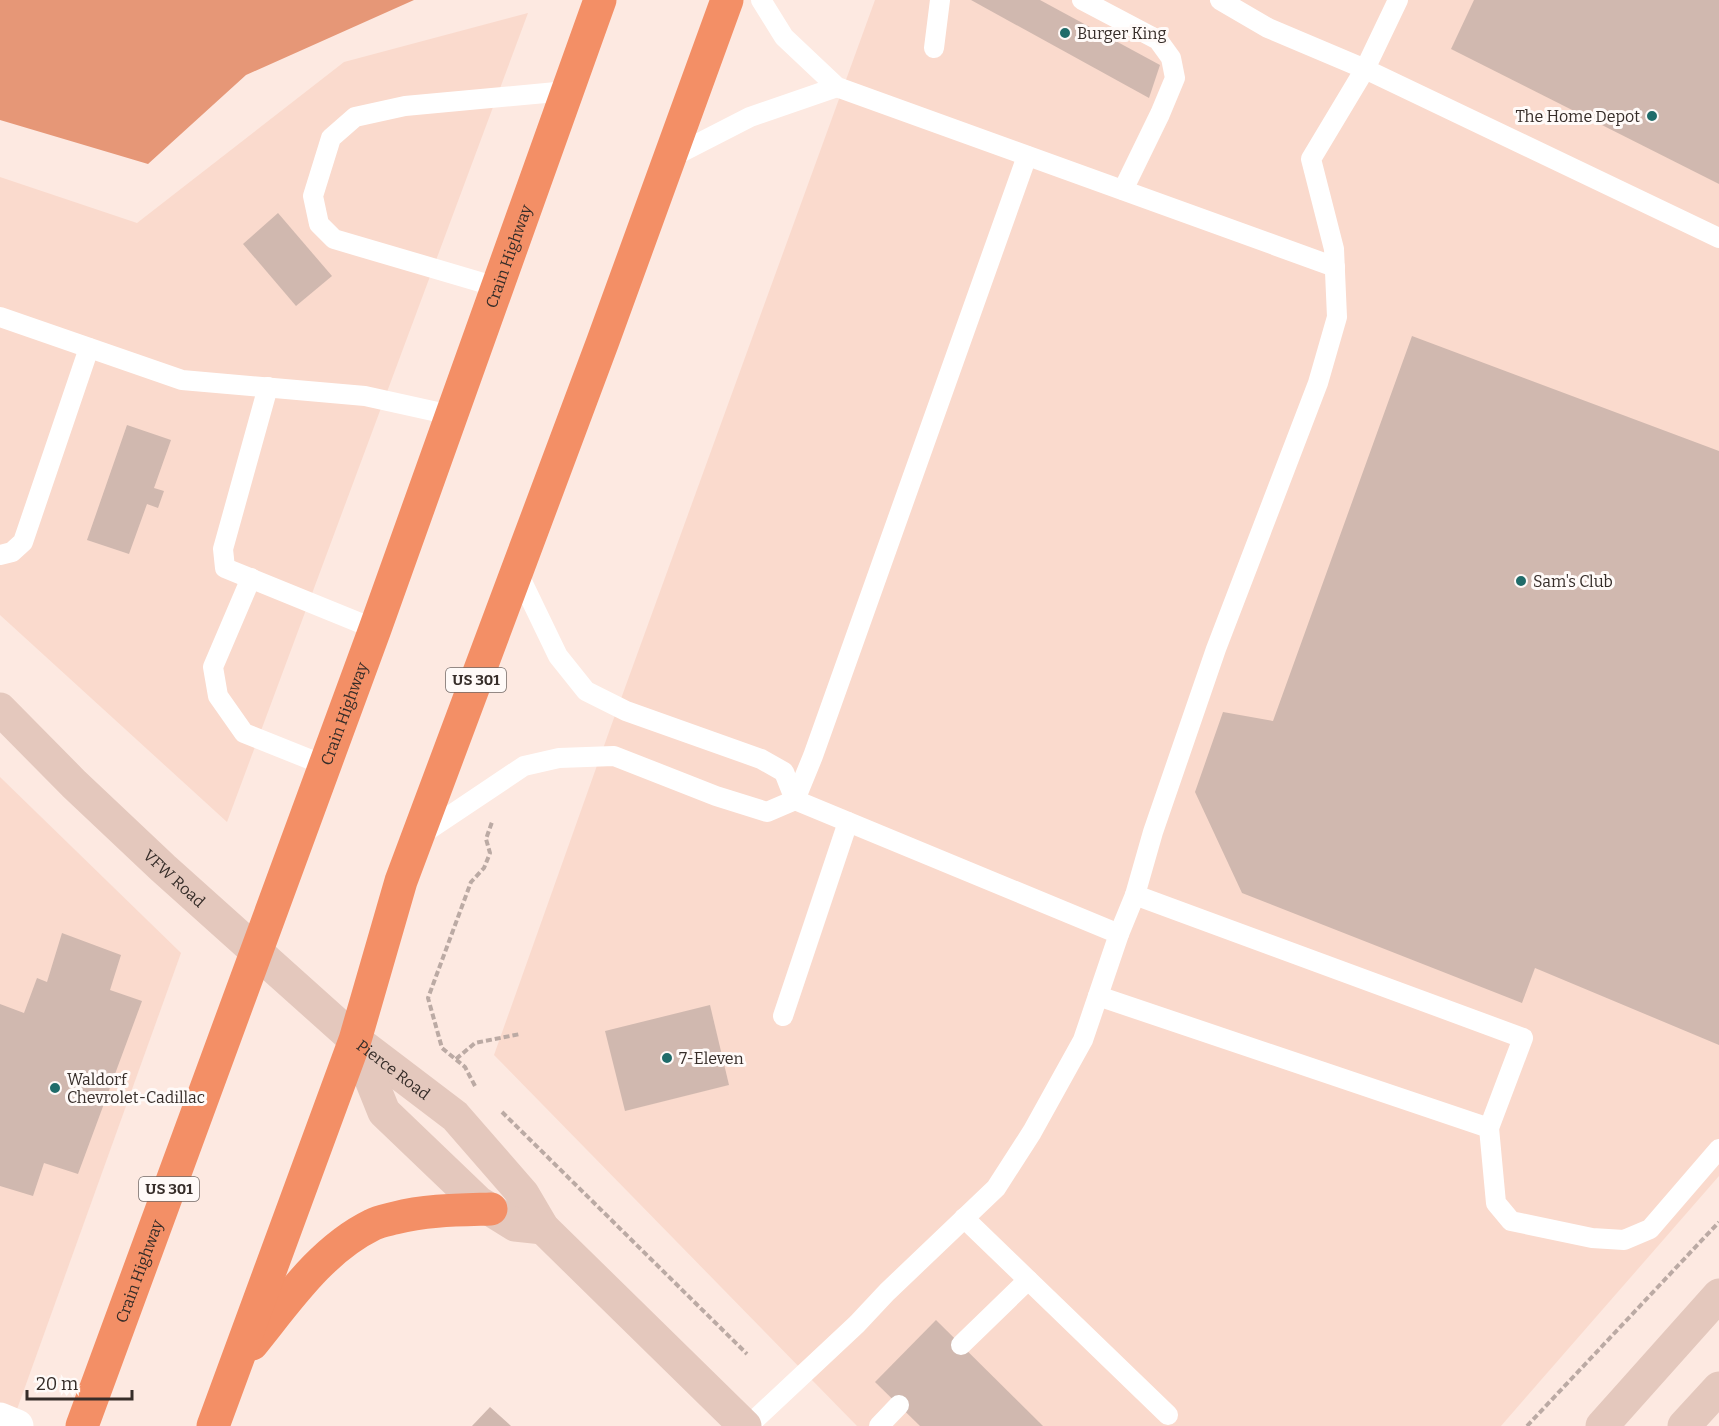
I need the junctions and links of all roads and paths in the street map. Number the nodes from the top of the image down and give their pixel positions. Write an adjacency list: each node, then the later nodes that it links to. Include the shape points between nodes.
1 (600, 0): 11 (highway, Crain Highway / US 301)
2 (727, 0): 13 (highway, US 301)
3 (760, 0): 10 (lane, via 784,37)
4 (940, 0): 8 (lane)
5 (1082, 0): 14 (lane, via 1158,40 1171,58 1175,78)
6 (1220, 0): 9 (lane, via 1268,28)
7 (1398, 0): 9 (lane)
8 (934, 48)
9 (1365, 69): 15 (lane); 16 (lane, via 1311,159)
10 (837, 87): 12 (lane); 13 (lane, via 750,117)
11 (567, 91): 17 (highway, Crain Highway / US 301); 17 (lane, via 405,106 355,117 331,138 313,196 319,224 334,239)
12 (1027, 156): 14 (lane); 29 (lane)
13 (670, 158): 23 (highway, US 301)
14 (1123, 190): 16 (lane)
15 (1719, 238)
16 (1335, 267): 32 (lane, via 1336,317 1321,376 1216,649)
17 (496, 287): 21 (highway, Crain Highway / US 301)
18 (0, 317): 19 (lane)
19 (89, 348): 20 (lane, via 182,380); 22 (lane, via 23,542 12,552)
20 (268, 387): 21 (lane, via 365,396); 24 (lane, via 223,549 225,568)
21 (451, 415): 25 (highway, Crain Highway / US 301)
22 (0, 555)
23 (517, 571): 29 (lane, via 558,656 586,691 626,711 777,767 784,772); 31 (highway, US 301)
24 (250, 578): 25 (lane); 27 (lane, via 213,667 218,696 244,733)
25 (375, 629): 27 (highway, Crain Highway / US 301)
26 (0, 709): 34 (main road, VFW Road, via 74,784)
27 (324, 765): 34 (highway, Crain Highway / US 301)
28 (508, 777): 29 (lane, via 524,766 559,758 614,756 766,812); 31 (lane); 39 (path, via 486,839 490,853 484,868 471,882 428,998 442,1048)
29 (795, 800): 30 (lane)
30 (848, 822): 33 (lane); 36 (lane)
31 (418, 836): 38 (highway, US 301)
32 (1135, 895): 33 (lane); 42 (lane, via 1522,1038)
33 (1119, 934): 35 (lane)
34 (257, 952): 38 (main road, VFW Road); 58 (highway, Crain Highway / US 301)
35 (1098, 996): 42 (lane); 45 (lane, via 1083,1040 1032,1132 996,1188)
36 (783, 1016)
37 (520, 1034): 39 (path, via 475,1042)
38 (355, 1040): 44 (main road, Pierce Road, via 384,1112 478,1202); 47 (main road, Pierce Road, via 454,1116 523,1194); 52 (highway, US 301)
39 (456, 1059): 40 (path)
40 (483, 1095)
41 (500, 1111): 51 (path)
42 (1489, 1128): 43 (lane, via 1496,1203 1511,1221 1592,1238 1624,1240 1650,1229)
43 (1719, 1149)
44 (491, 1209): 47 (main road, Pierce Road, via 515,1225); 52 (highway, via 415,1213 373,1224 308,1275)
45 (964, 1218): 48 (lane); 60 (lane)
46 (1719, 1222): 62 (path)
47 (543, 1228): 60 (main road, Pierce Road)
48 (1028, 1280): 50 (lane); 55 (lane)
49 (1719, 1295): 63 (main road)
50 (961, 1345)
51 (747, 1354)
52 (236, 1364): 59 (highway, US 301)
53 (1719, 1388): 64 (main road)
54 (898, 1405): 61 (lane)
55 (1168, 1415)
56 (0, 1419): 57 (street)
57 (17, 1426)
58 (82, 1426)
59 (213, 1426)
60 (746, 1426)
61 (879, 1426)
62 (1527, 1426)
63 (1602, 1426)
64 (1684, 1426)

